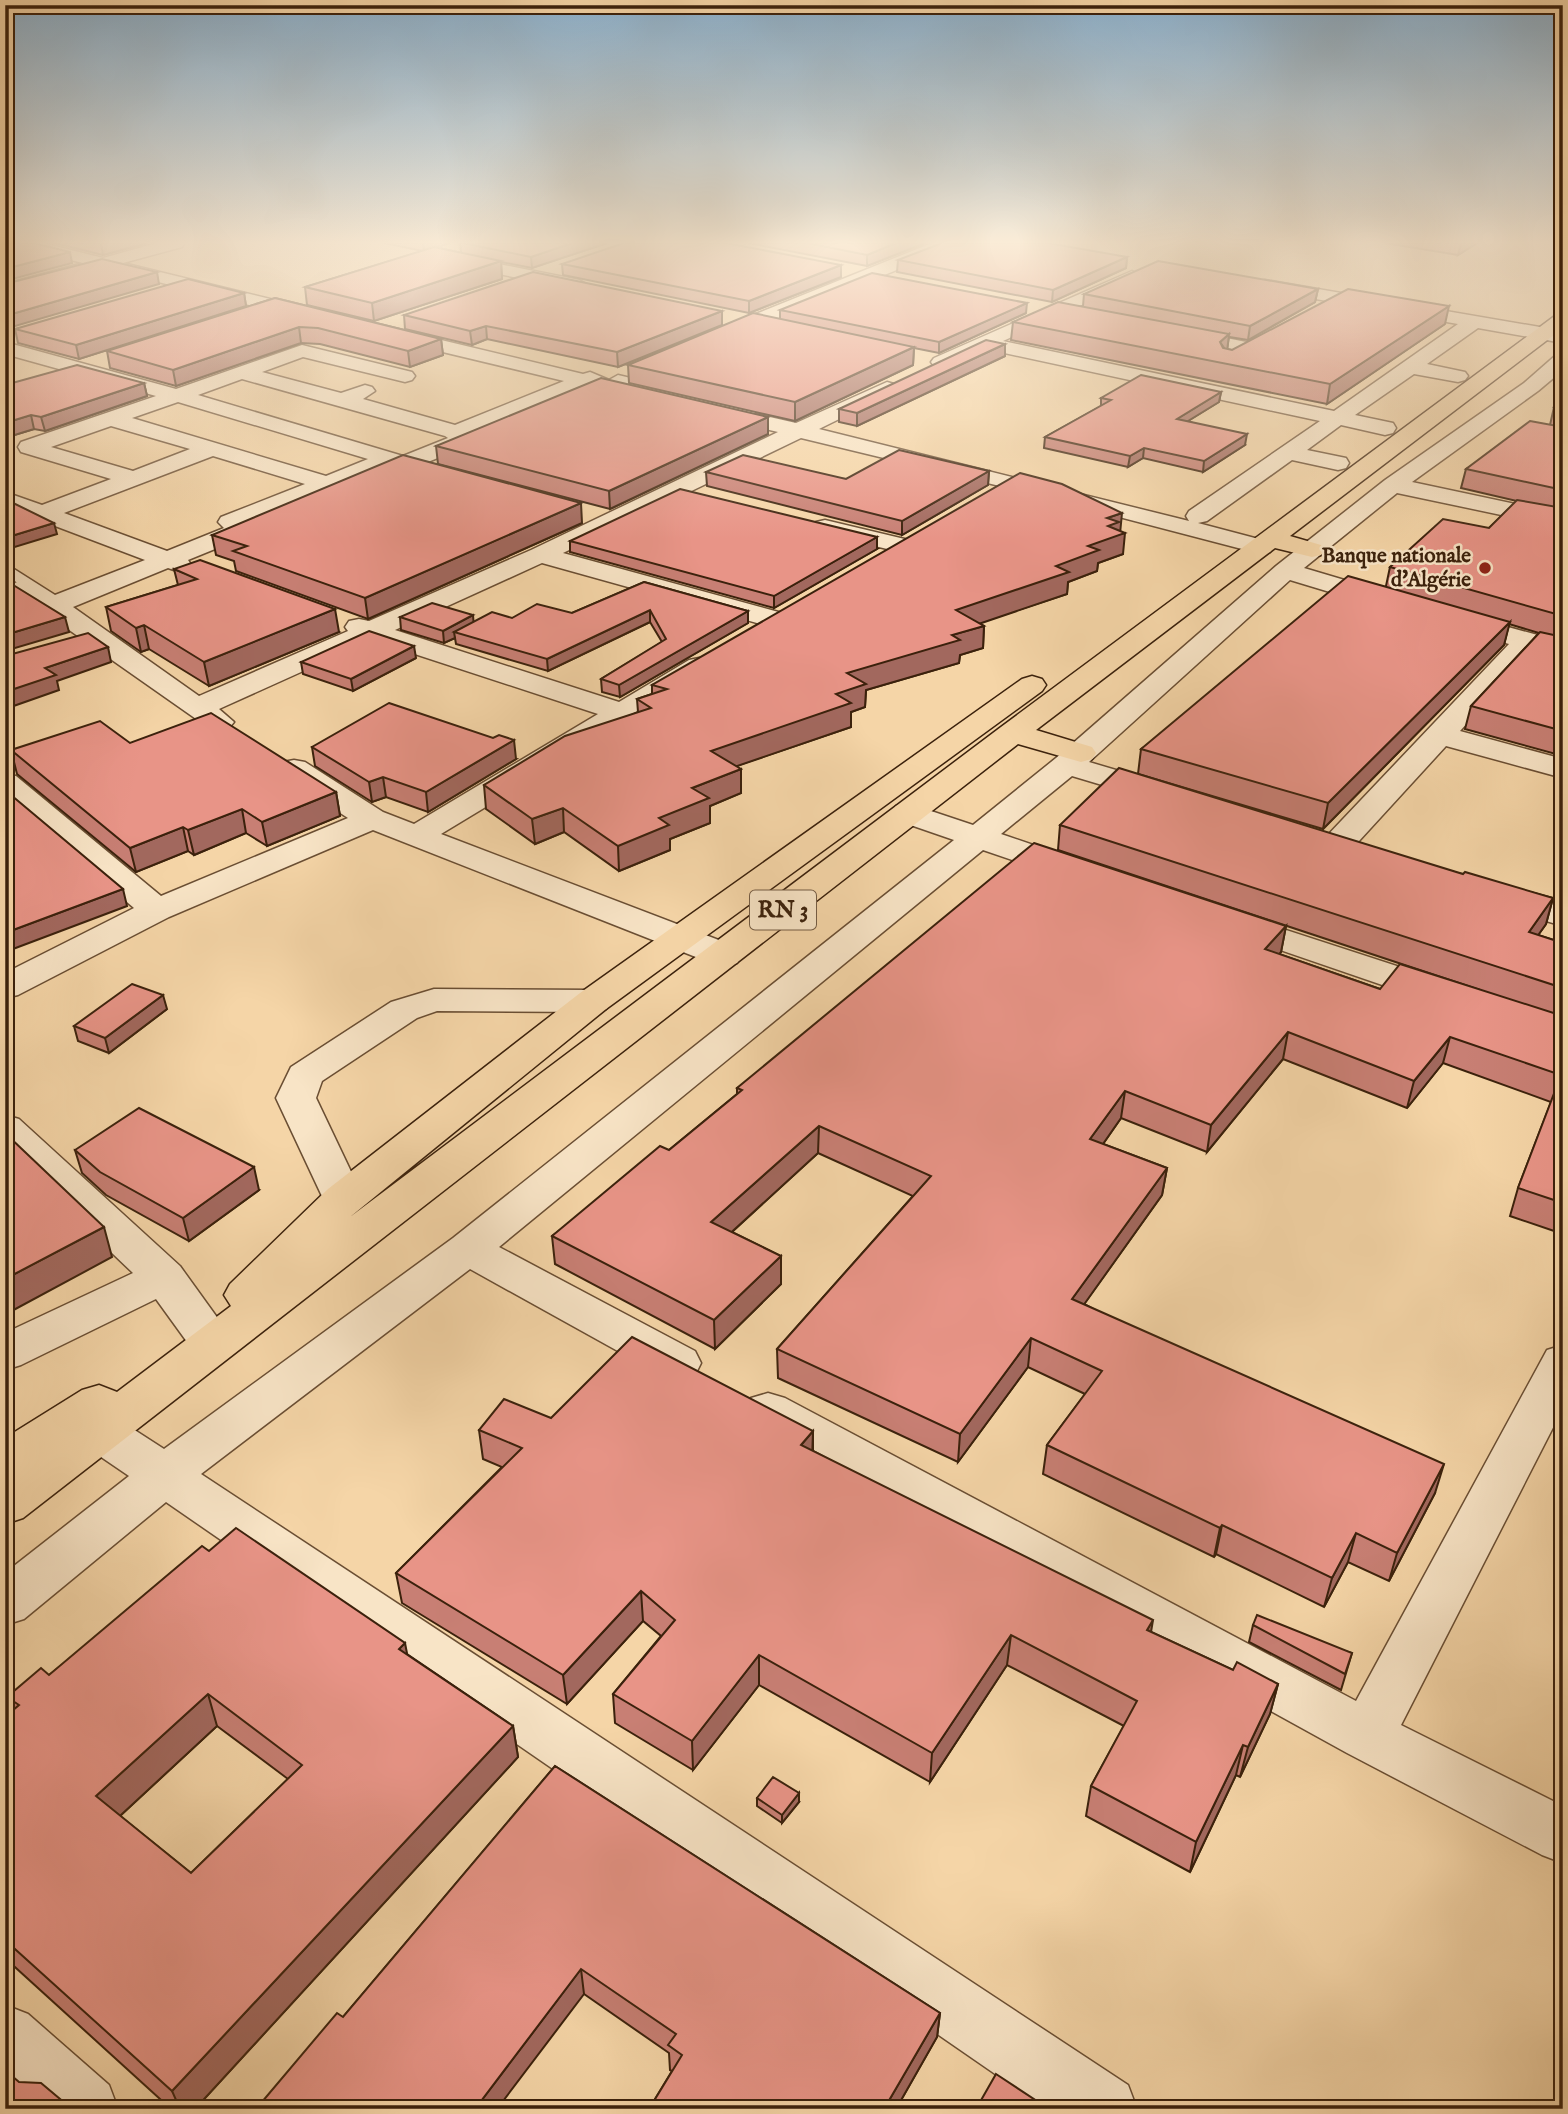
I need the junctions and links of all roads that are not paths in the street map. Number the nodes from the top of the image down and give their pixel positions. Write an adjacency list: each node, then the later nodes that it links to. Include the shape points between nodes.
1 (14, 342): 15 (street)
2 (442, 342): 9 (street)
3 (984, 342): 22 (street); 27 (street)
4 (1214, 342): 8 (street)
5 (1263, 342): 8 (street)
6 (1446, 342): 14 (street)
7 (1524, 342): 10 (street)
8 (1251, 349): 12 (street)
9 (475, 350): 18 (street); 20 (street)
10 (1548, 351): 19 (highway, RN 3); 19 (street); 37 (street, via 1496,424)
11 (120, 357): 15 (street)
12 (1229, 361)
13 (640, 362): 20 (street)
14 (1410, 367): 19 (street); 26 (street)
15 (81, 369): 21 (street); 23 (street)
16 (242, 373): 18 (street, via 302,351); 23 (street); 24 (street)
17 (1207, 374): 22 (street)
18 (405, 376): 24 (street)
19 (1472, 377): 28 (highway, RN 3); 49 (highway, RN 3)
20 (597, 380): 27 (street); 29 (street); 32 (street)
21 (43, 381)
22 (1185, 387): 26 (street)
23 (176, 395): 25 (street); 32 (street)
24 (342, 400): 29 (street)
25 (109, 418): 30 (street); 35 (street, via 29,447)
26 (1338, 419): 28 (street); 31 (street)
27 (803, 428): 36 (street); 39 (street)
28 (1385, 429): 33 (highway, RN 3)
29 (456, 432): 32 (street)
30 (212, 449): 35 (street); 38 (street)
31 (1289, 453): 33 (street); 45 (street)
32 (397, 461): 34 (street); 38 (street)
33 (1338, 463): 49 (highway, RN 3)
34 (444, 474)
35 (134, 478): 43 (street)
36 (1021, 479): 42 (street); 45 (street); 49 (street)
37 (1393, 485): 48 (street); 49 (street)
38 (335, 486): 51 (street)
39 (677, 489): 41 (street); 47 (street)
40 (5, 499): 43 (street)
41 (717, 499)
42 (981, 501)
43 (42, 513): 51 (street)
44 (586, 513): 47 (street)
45 (1198, 516): 49 (street)
46 (797, 519): 52 (street, via 915,540)
47 (611, 520): 50 (street)
48 (1563, 522)
49 (1269, 544): 56 (street); 66 (highway, RN 3); 68 (street); 82 (highway, RN 3)
50 (540, 555): 59 (street); 60 (street, via 788,613)
51 (158, 556): 53 (street); 55 (street)
52 (869, 566)
53 (206, 573)
54 (5, 574): 55 (street)
55 (48, 600): 64 (street, via 80,640)
56 (1404, 606)
57 (1430, 614): 61 (street)
58 (333, 618): 59 (street)
59 (372, 632): 64 (street); 65 (street)
60 (741, 641)
61 (1527, 642): 62 (street); 67 (street)
62 (1563, 651)
63 (716, 655): 65 (street)
64 (197, 708): 73 (street)
65 (620, 712): 74 (street)
66 (1012, 733): 68 (highway); 72 (highway, RN 3)
67 (1442, 735): 69 (street); 76 (street)
68 (1074, 759): 71 (street); 75 (street)
69 (1563, 769)
70 (5, 783): 79 (street)
71 (1183, 800)
72 (907, 813): 75 (street); 83 (highway, RN 3)
73 (372, 819): 74 (street); 79 (street)
74 (416, 836): 82 (street)
75 (976, 838): 77 (street); 89 (street)
76 (1337, 846)
77 (1107, 881)
78 (1470, 887): 81 (street)
79 (156, 910): 84 (street)
80 (1198, 911): 86 (street)
81 (1563, 916)
82 (680, 939): 83 (street); 85 (highway, RN 3)
83 (724, 955): 94 (highway, RN 3)
84 (5, 987)
85 (593, 1001): 88 (highway, RN 3); 88 (street, via 434,1000 404,1010 305,1075 296,1098)
86 (1472, 1002)
87 (5, 1128): 90 (street)
88 (343, 1199): 91 (highway, RN 3)
89 (468, 1249): 96 (street); 99 (street)
90 (164, 1277): 91 (street); 92 (street)
91 (206, 1334): 95 (highway, RN 3)
92 (5, 1353)
93 (1563, 1362): 99 (street)
94 (99, 1431): 96 (street); 97 (highway, RN 3)
95 (5, 1463)
96 (165, 1475): 98 (street); 103 (street)
97 (5, 1504)
98 (5, 1603)
99 (1367, 1734): 100 (street)
100 (1563, 1836)
101 (5, 2037): 102 (street)
102 (85, 2109)
103 (1104, 2109)

